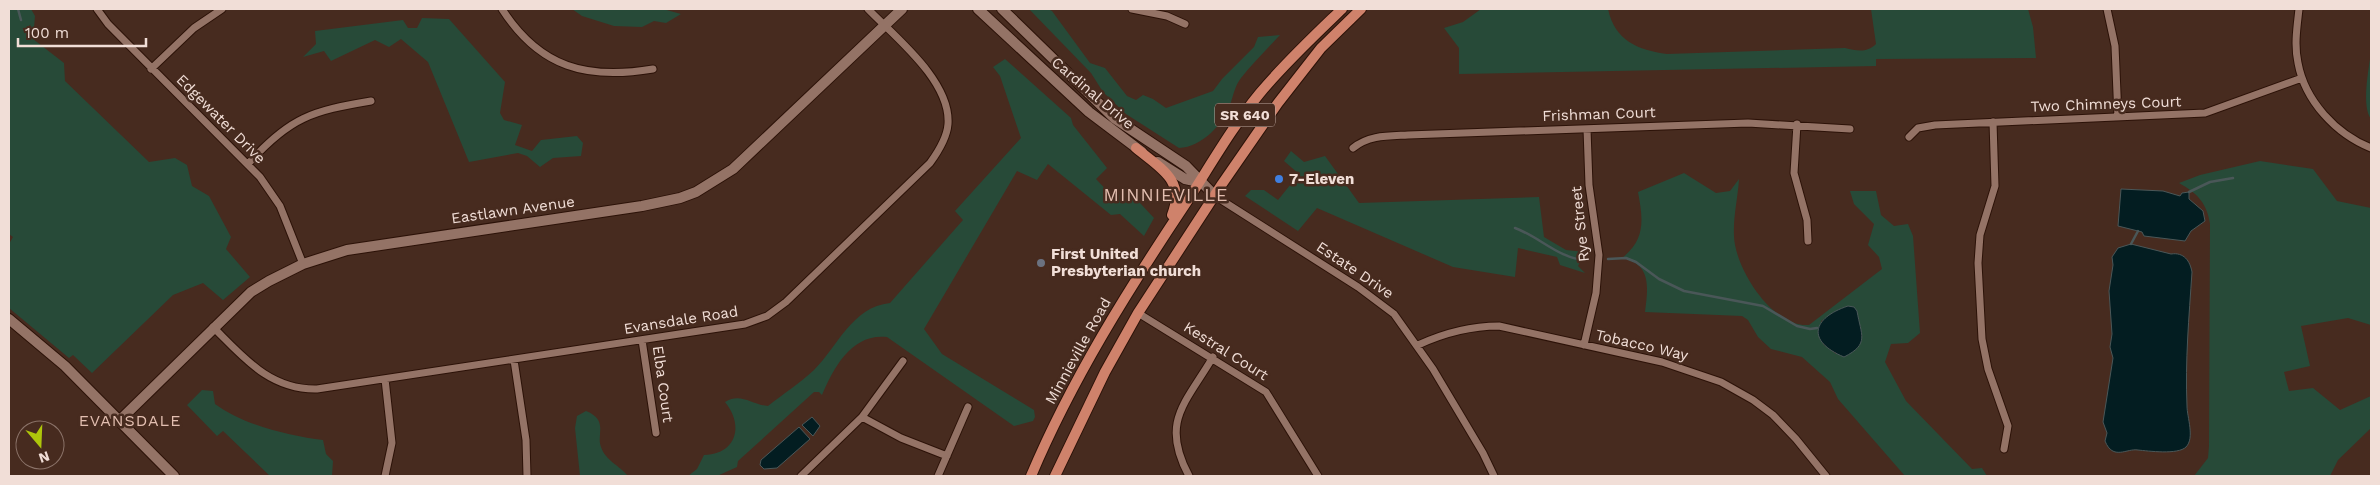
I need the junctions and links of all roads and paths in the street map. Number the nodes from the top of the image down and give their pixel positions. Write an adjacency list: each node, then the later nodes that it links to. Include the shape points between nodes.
1 (97, 9): 15 (street, Edgewater Drive)
2 (222, 9): 15 (street, via 194,28)
3 (502, 9): 16 (street, via 527,39 567,65 610,74)
4 (868, 9): 14 (street, Evansdale Road)
5 (902, 9): 14 (street, Eastlawn Avenue)
6 (978, 9): 25 (street, Cardinal Drive, via 1089,112)
7 (1002, 9): 29 (street, Cardinal Drive, via 1114,118 1186,166)
8 (1132, 9): 13 (street, via 1166,16)
9 (1342, 9): 29 (main road, Minnieville Road / SR 640, via 1259,94)
10 (1361, 9): 30 (main road, SR 640, via 1315,56 1278,103)
11 (2107, 9): 19 (street, via 2114,46)
12 (2299, 9): 17 (street, via 2296,47)
13 (1184, 24)
14 (884, 26): 33 (street, Eastlawn Avenue, via 733,169 696,192 642,206 347,250); 37 (street, Evansdale Road, via 930,74 943,98 948,124 930,163 786,302 767,316 745,324)
15 (152, 68): 28 (street, Edgewater Drive)
16 (654, 69)
17 (2302, 78): 19 (street, Two Chimneys Court, via 2205,113); 27 (street, via 2318,107 2332,123 2347,136)
18 (371, 101): 28 (street, via 329,108 304,117 275,136)
19 (2118, 117): 20 (street, Two Chimneys Court)
20 (1993, 122): 24 (street, Two Chimneys Court, via 1923,126); 48 (street, via 1995,186 1980,235 1978,263 1982,339 1988,369 2008,426)
21 (1797, 124): 22 (street, Frishman Court, via 1748,122); 23 (street, Frishman Court); 32 (street, via 1794,173 1807,220)
22 (1586, 129): 26 (street, Frishman Court, via 1375,137); 39 (street, Rye Street, via 1589,185 1599,255 1596,293)
23 (1850, 129)
24 (1909, 137)
25 (1136, 148): 29 (street, Cardinal Drive, via 1185,179); 31 (main road, via 1167,174 1177,190 1177,202)
26 (1352, 148)
27 (2371, 148)
28 (248, 164): 33 (street, Edgewater Drive, via 280,206)
29 (1199, 182): 30 (street, Cardinal Drive); 31 (main road, Minnieville Road / SR 640)
30 (1215, 196): 34 (main road, SR 640); 38 (street, Estate Drive, via 1379,300)
31 (1165, 235): 55 (main road, Minnieville Road / SR 640, via 1083,369)
32 (1808, 241)
33 (303, 264): 36 (street, Eastlawn Avenue, via 251,292)
34 (1138, 313): 40 (street, Kestral Court); 56 (main road, SR 640, via 1105,372)
35 (9, 319): 46 (street, via 65,366)
36 (213, 327): 43 (street, Evansdale Road, via 256,370 287,386 317,389); 46 (street, Eastlawn Avenue)
37 (642, 340): 41 (street, Evansdale Road); 47 (street, Elba Court)
38 (1418, 345): 39 (street, Tobacco Way, via 1452,331 1483,326 1514,328); 59 (street, Estate Drive)
39 (1584, 345): 60 (street, Tobacco Way, via 1671,365 1736,389 1773,415)
40 (1213, 357): 57 (street, via 1176,423 1177,450); 58 (street, Kestral Court, via 1266,392)
41 (514, 360): 43 (street, Evansdale Road); 52 (street, via 526,440)
42 (903, 361): 45 (street)
43 (384, 379): 51 (street, via 392,443)
44 (968, 407): 49 (street)
45 (862, 417): 49 (street, via 900,438); 53 (street)
46 (119, 421): 50 (street)
47 (656, 433)
48 (2004, 449)
49 (947, 456): 54 (street)
50 (174, 476)
51 (385, 476)
52 (527, 476)
53 (801, 476)
54 (938, 476)
55 (1031, 476)
56 (1055, 476)
57 (1189, 476)
58 (1318, 476)
59 (1494, 476)
60 (1826, 476)

